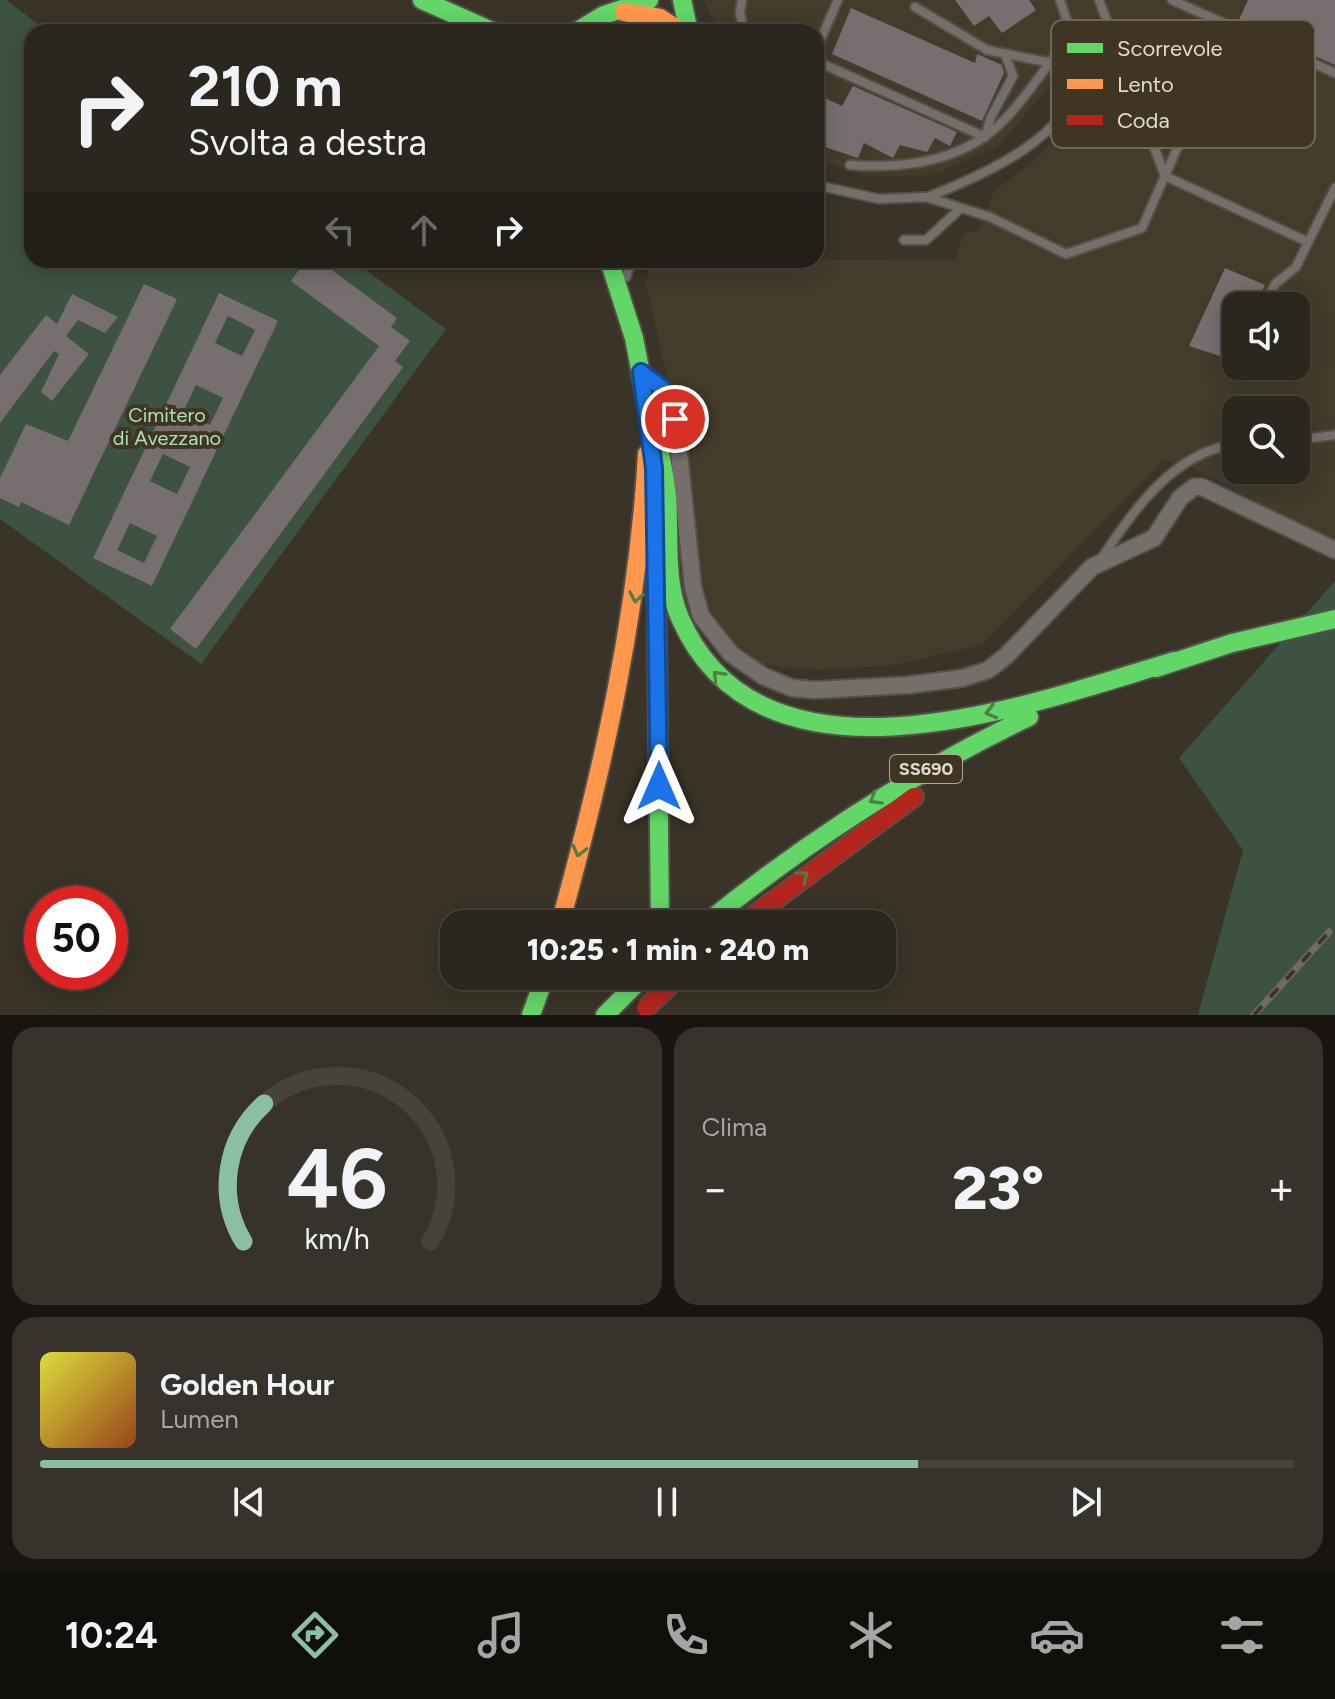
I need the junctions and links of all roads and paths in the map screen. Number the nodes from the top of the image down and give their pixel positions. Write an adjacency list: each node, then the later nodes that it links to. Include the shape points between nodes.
1 (422, 0): 14 (main road)
2 (649, 0): 10 (main road)
3 (682, 0): 17 (main road)
4 (742, 0): 18 (lane)
5 (838, 0): 19 (lane)
6 (1060, 0): 11 (lane)
7 (1099, 0): 12 (lane)
8 (1172, 0): 13 (lane)
9 (915, 7): 20 (lane, via 987,50)
10 (622, 11): 15 (main road); 16 (main road)
11 (1066, 20)
12 (1106, 20)
13 (1217, 20)
14 (476, 24)
15 (589, 24)
16 (669, 24)
17 (687, 24)
18 (742, 24)
19 (824, 32)
20 (1005, 54): 22 (lane); 27 (lane, via 1013,76)
21 (1051, 58): 22 (lane)
22 (1047, 62): 27 (lane, via 1006,119)
23 (1315, 64): 25 (lane)
24 (824, 65): 27 (lane)
25 (1335, 73)
26 (1051, 123): 34 (lane, via 1008,161)
27 (985, 137): 30 (lane, via 908,166)
28 (1154, 148): 31 (lane)
29 (1177, 148): 31 (lane)
30 (850, 165)
31 (1165, 176): 35 (lane, via 1142,228 1066,254); 37 (lane)
32 (824, 185): 34 (lane, via 879,199)
33 (1335, 188): 37 (lane)
34 (926, 197): 35 (lane)
35 (961, 208): 36 (lane, via 926,240)
36 (904, 240)
37 (1308, 242): 40 (lane, via 1296,267)
38 (612, 268): 41 (main road)
39 (628, 268): 41 (main road)
40 (1271, 292)
41 (628, 317): 42 (main road)
42 (641, 372): 43 (main road); 48 (street, via 663,389 676,425 693,587 701,616 731,654 777,683 830,689 977,674 1006,656)
43 (648, 408): 50 (main road, one-way to 43, via 938,723 822,725 762,708 712,670 679,615 670,572 664,471); 51 (main road, one-way to 51, via 637,590 606,745); 52 (main road, via 655,515)
44 (1335, 435): 45 (lane)
45 (1310, 438)
46 (1222, 447): 48 (lane, via 1175,469)
47 (1335, 550): 48 (street, via 1198,486 1180,498 1154,538)
48 (1098, 562)
49 (1335, 619): 50 (main road, SS690)
50 (1174, 661): 53 (main road, SS690, one-way to 53, via 1031,716 934,765 827,830); 54 (main road, SS690, one-way to 50, via 975,756)
51 (564, 910)
52 (660, 910)
53 (723, 910)
54 (760, 910)
55 (540, 990): 59 (main road)
56 (630, 990): 60 (main road)
57 (664, 990): 58 (main road, bridge)
58 (648, 1013)
59 (531, 1015)
60 (605, 1015)

